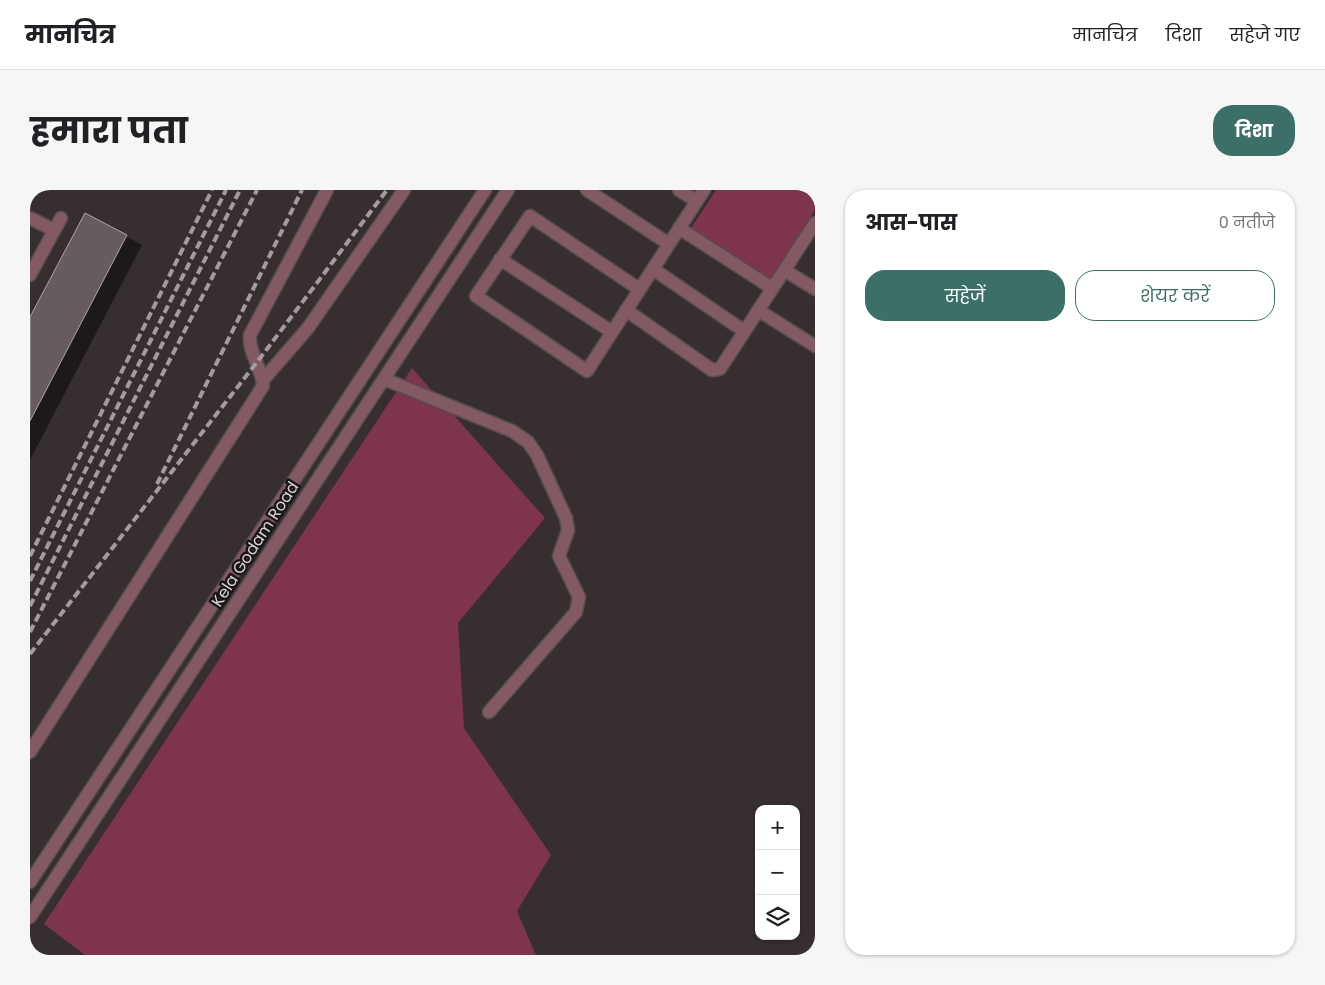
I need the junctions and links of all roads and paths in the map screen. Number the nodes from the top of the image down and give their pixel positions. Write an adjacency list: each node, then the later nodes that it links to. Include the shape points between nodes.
1 (327, 190): 29 (street, via 250,335 250,345)
2 (404, 190): 29 (street, via 308,328)
3 (485, 190): 32 (street, Kela Godam Road)
4 (508, 190): 28 (street, Kela Godam Road)
5 (587, 190): 15 (street)
6 (679, 190): 8 (street)
7 (704, 190): 8 (street)
8 (696, 201): 12 (street)
9 (30, 218): 13 (street)
10 (61, 218): 13 (street)
11 (815, 223): 14 (street)
12 (679, 228): 15 (street); 20 (street)
13 (54, 230): 19 (street)
14 (811, 238): 18 (street)
15 (669, 244): 17 (street)
16 (500, 259): 21 (street, via 531,216); 26 (street); 26 (street, via 476,297 585,371)
17 (653, 269): 21 (street); 25 (street)
18 (784, 270): 20 (street); 22 (street)
19 (30, 275)
20 (772, 288): 24 (street)
21 (640, 289): 23 (street)
22 (815, 289)
23 (626, 310): 25 (street, via 712,370 723,367); 26 (street)
24 (758, 310): 25 (street); 27 (street)
25 (744, 331)
26 (612, 332)
27 (815, 346)
28 (384, 378): 30 (street, via 512,431 528,442 566,518 568,530 559,551 579,597 576,612); 33 (street, Kela Godam Road)
29 (263, 380): 31 (street, via 261,390)
30 (489, 712)
31 (30, 752)
32 (30, 882)
33 (30, 917)

